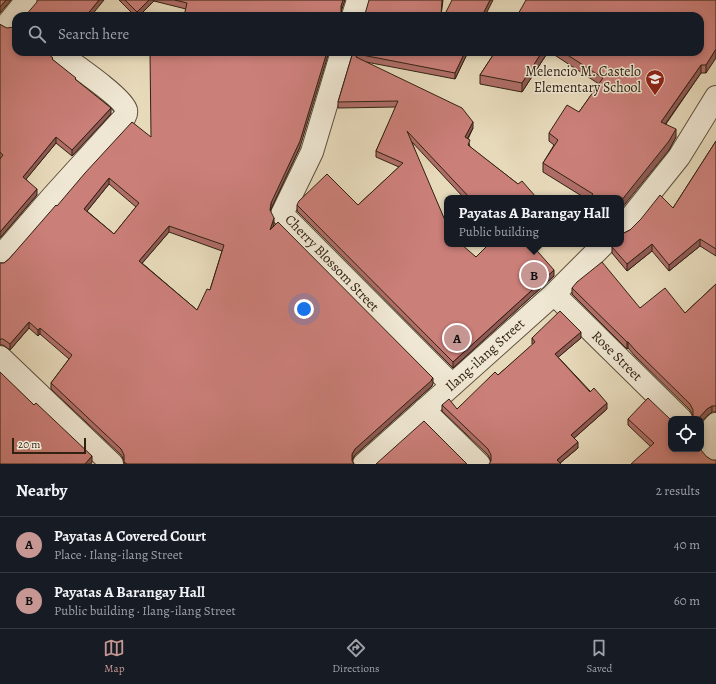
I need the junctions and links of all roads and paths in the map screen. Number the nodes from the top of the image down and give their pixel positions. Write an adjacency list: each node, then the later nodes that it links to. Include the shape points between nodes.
1 (27, 0): 3 (street)
2 (358, 0): 4 (street)
3 (16, 12)
4 (354, 12)
5 (63, 56): 10 (street, via 118,99 126,114)
6 (341, 56): 13 (street, Cherry Blossom Street, via 312,152 282,214)
7 (716, 97): 8 (street, via 679,157)
8 (624, 224)
9 (601, 247): 11 (street, Ilang-ilang Street)
10 (0, 257)
11 (554, 294): 13 (street, Ilang-ilang Street); 15 (street, Rose Street)
12 (0, 357): 18 (street)
13 (452, 385): 14 (street, Ilang-ilang Street)
14 (424, 410): 19 (street, Ilang-ilang Street); 20 (street)
15 (678, 416)
16 (716, 424): 17 (street)
17 (706, 444)
18 (112, 464)
19 (364, 464)
20 (479, 464)

